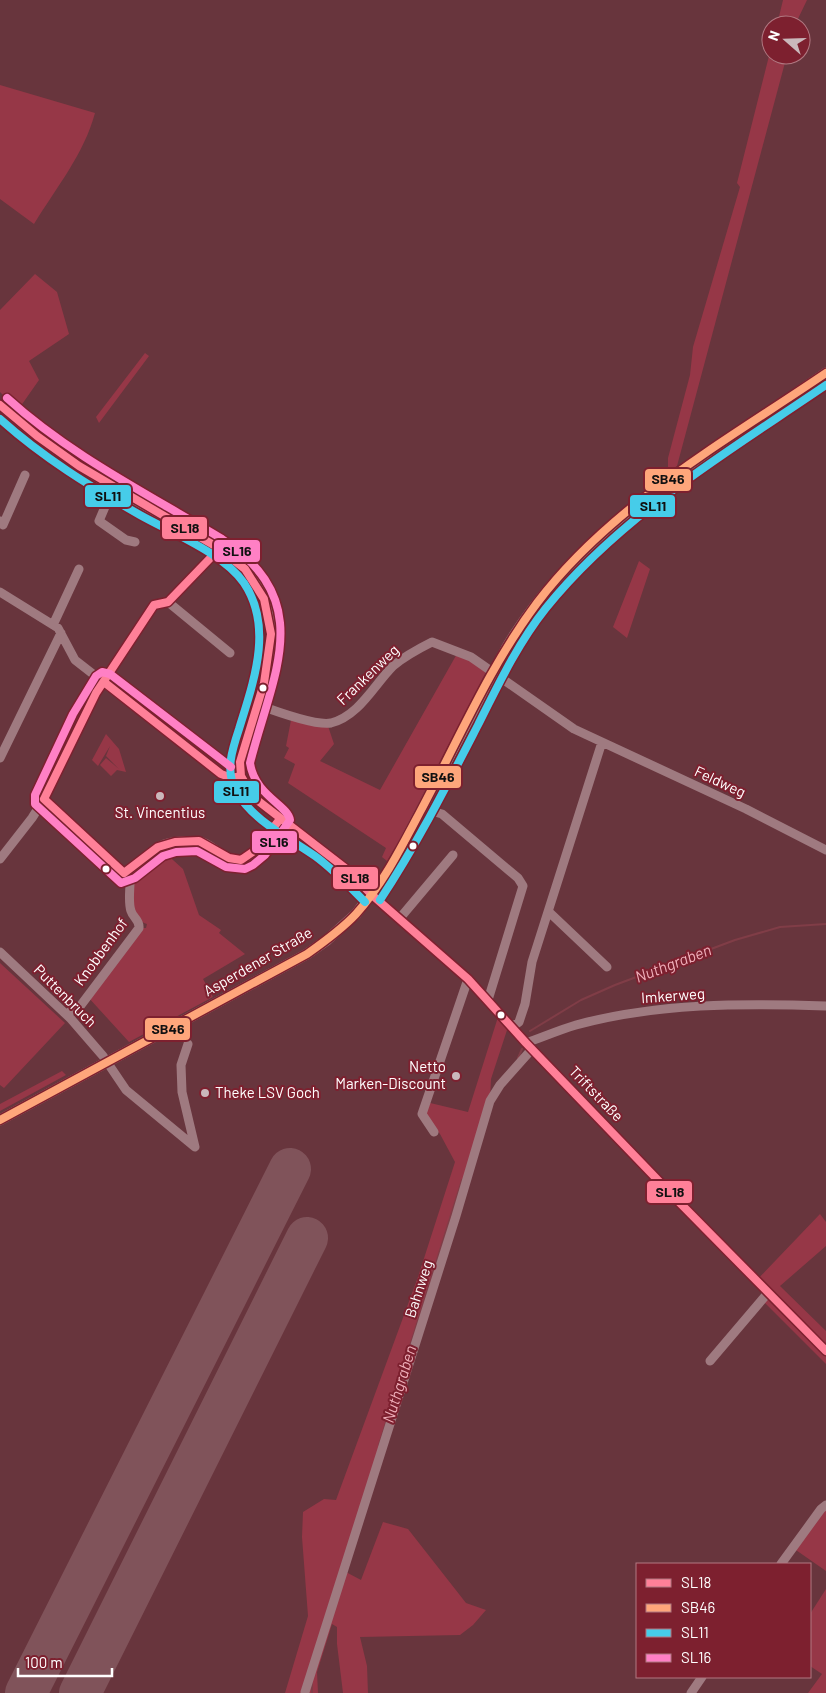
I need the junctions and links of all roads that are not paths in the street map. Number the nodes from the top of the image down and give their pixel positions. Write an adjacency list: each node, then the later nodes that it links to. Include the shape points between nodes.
1 (826, 373): 14 (main road, Asperdener Straße, via 678,473 598,536 543,594)
2 (0, 405): 4 (street, via 26,428)
3 (25, 475): 5 (street)
4 (113, 488): 6 (street, via 98,521 126,540); 7 (street)
5 (2, 523)
6 (136, 542)
7 (219, 549): 10 (street); 16 (street, via 235,559 252,577 268,610 270,646)
8 (79, 569): 11 (street)
9 (0, 592): 11 (street)
10 (168, 602): 13 (street); 15 (street, via 154,605)
11 (53, 625): 12 (street)
12 (61, 633): 15 (street, via 75,660); 18 (street)
13 (230, 653)
14 (493, 673): 16 (street, Frankenweg, via 471,657 432,642 394,666 349,715 329,723); 17 (street, Feldweg, via 552,716); 27 (main road, Asperdener Straße, via 406,842)
15 (104, 682): 19 (street, via 221,774 232,778); 20 (street, via 82,718)
16 (256, 704): 19 (street, via 240,762)
17 (602, 742): 23 (street, Feldweg); 28 (street)
18 (0, 758)
19 (241, 776): 22 (street, Triftstraße, via 253,797)
20 (44, 799): 25 (street); 26 (street, via 119,870)
21 (436, 812): 33 (street, via 518,878 523,886)
22 (280, 819): 26 (street, via 247,857 230,858 199,841 174,842 157,847); 27 (street, Triftstraße, via 345,868)
23 (826, 850)
24 (453, 855): 29 (street)
25 (0, 859)
26 (129, 871): 35 (street, Knobbenhof, via 130,909 140,928 81,1004)
27 (372, 895): 29 (street, Triftstraße); 39 (main road, Asperdener Straße, via 341,928 307,954)
28 (549, 912): 31 (street); 36 (street, via 532,962 525,1004 519,1022)
29 (400, 918): 32 (street, Triftstraße)
30 (0, 952): 35 (street, Puttenbruch)
31 (607, 967)
32 (468, 979): 33 (street, Triftstraße); 41 (street, via 422,1114)
33 (488, 1000): 36 (street, Triftstraße)
34 (826, 1006): 38 (street, Imkerweg, via 766,1004 632,1013 577,1025)
35 (66, 1014): 39 (street, Puttenbruch)
36 (512, 1028): 38 (street, Triftstraße)
37 (188, 1044): 39 (street, Puttenbruch, via 181,1065 182,1092 195,1147 126,1090)
38 (529, 1046): 42 (street, Triftstraße); 48 (street, Bahnweg, via 490,1101 447,1247)
39 (107, 1062): 40 (main road, Asperdener Straße)
40 (0, 1120)
41 (434, 1132)
42 (767, 1294): 43 (street, Triftstraße); 44 (street)
43 (826, 1351)
44 (710, 1361)
45 (826, 1506): 46 (street)
46 (782, 1563)
47 (701, 1678): 49 (street)
48 (305, 1692)
49 (691, 1693)

